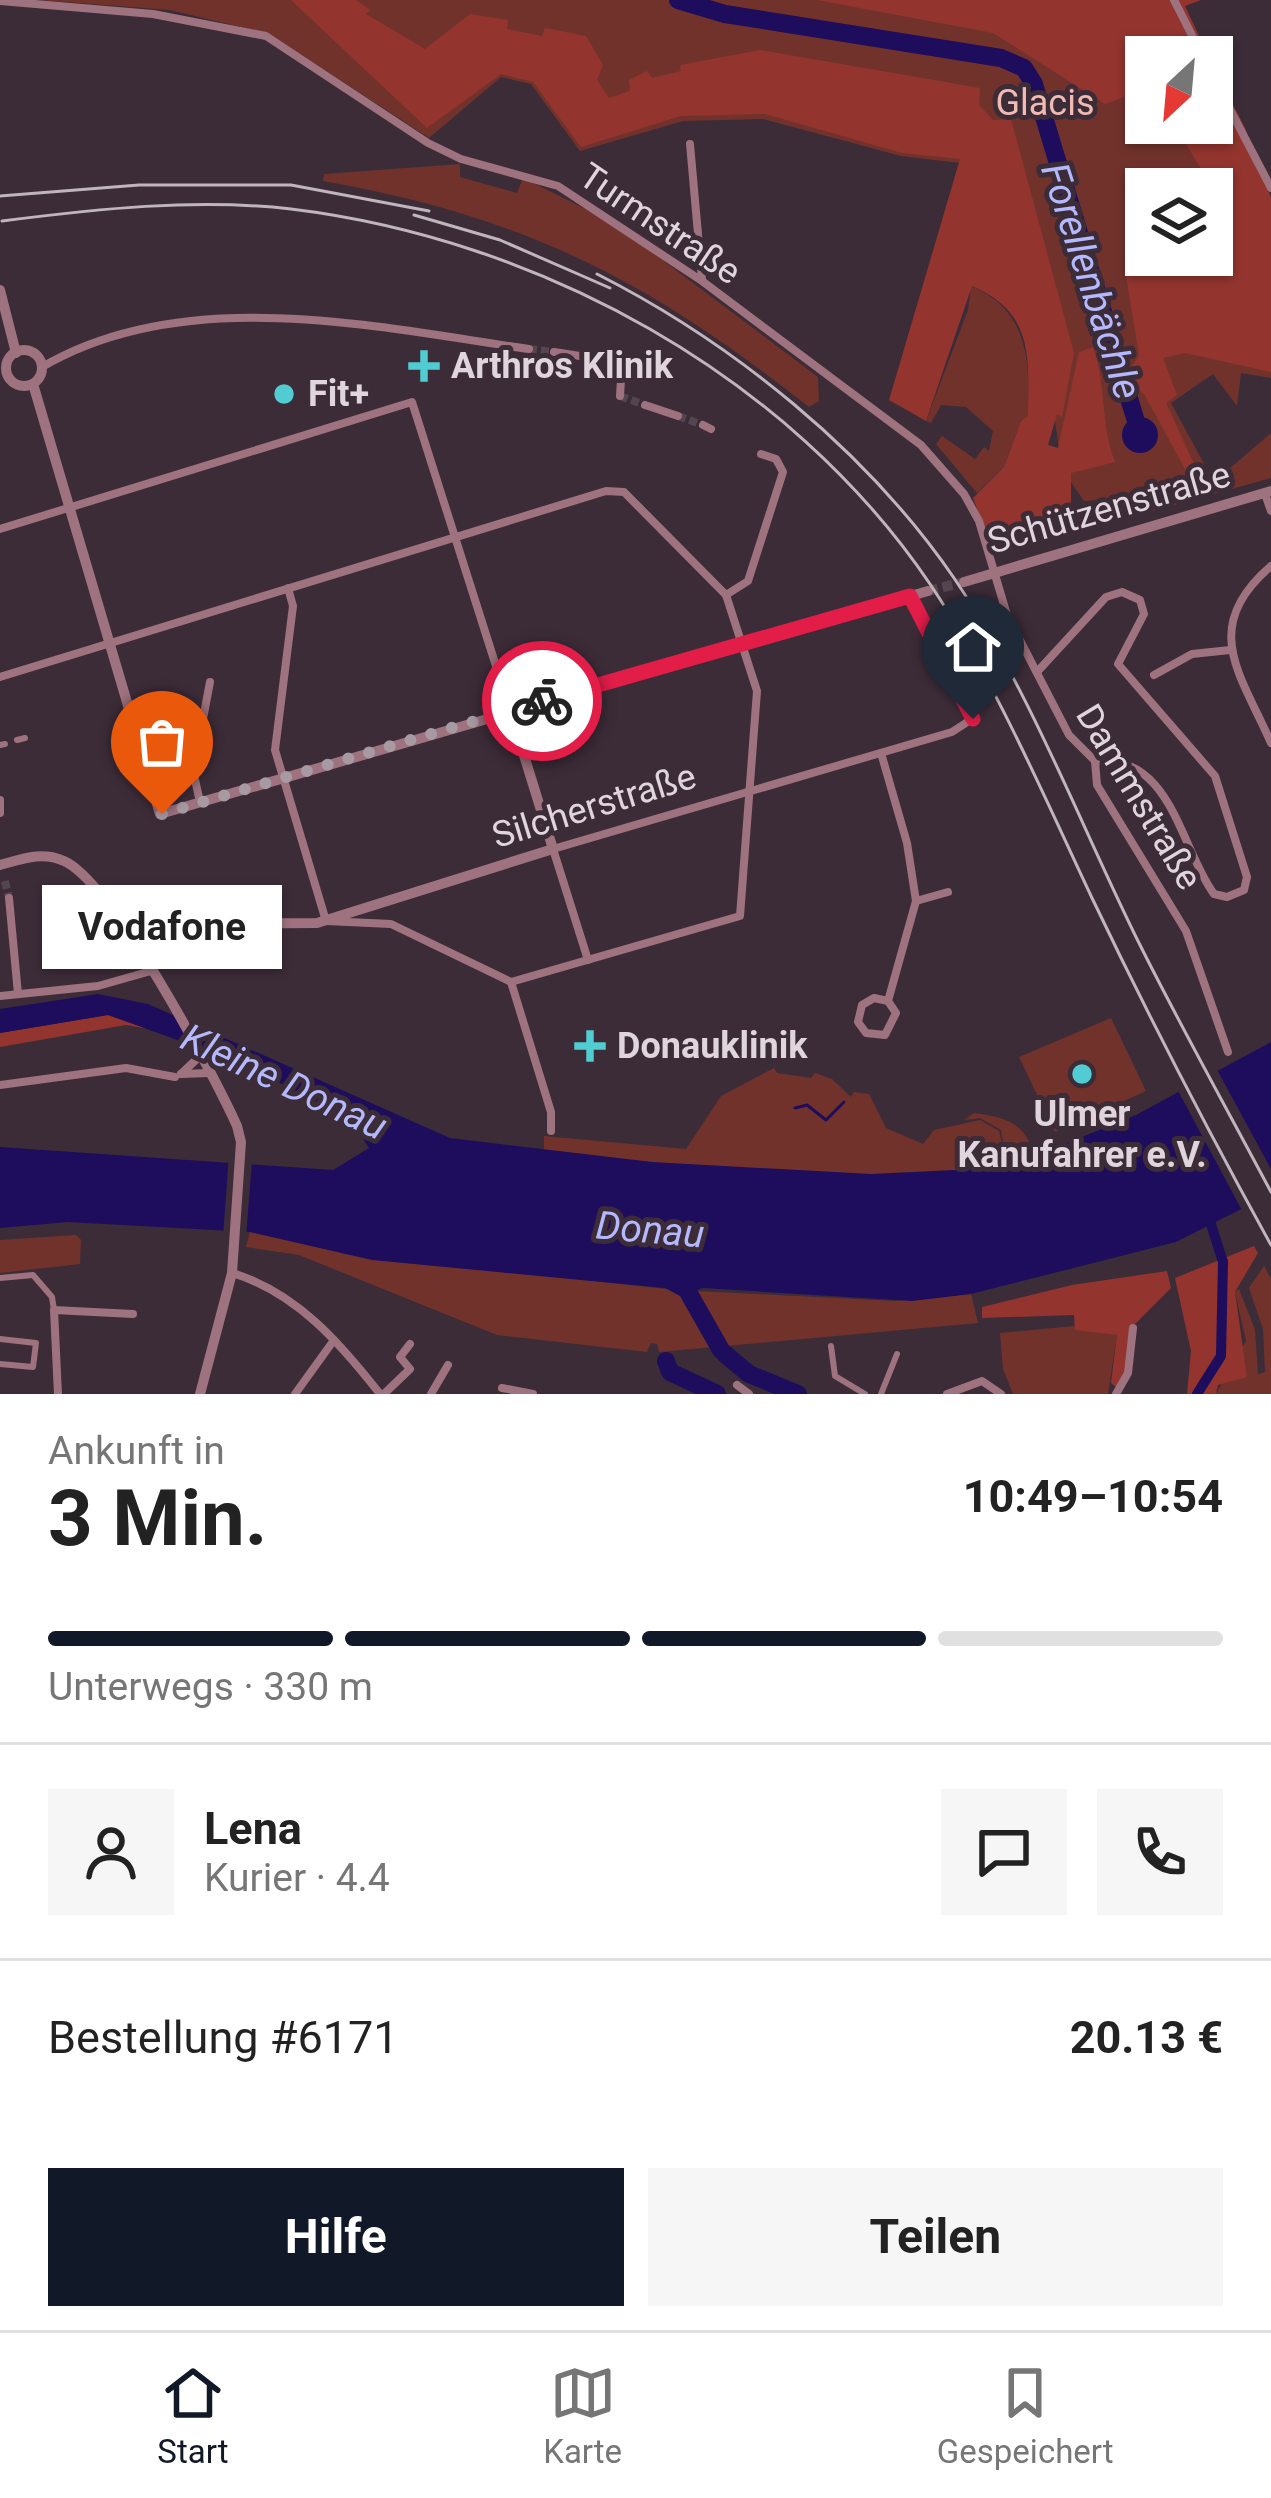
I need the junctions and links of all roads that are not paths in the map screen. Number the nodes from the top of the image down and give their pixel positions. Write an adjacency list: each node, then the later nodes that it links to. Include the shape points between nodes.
1 (1174, 0): 3 (street)
2 (0, 1): 7 (street, Turmstraße, via 153,14 266,36 428,143 558,186)
3 (1192, 36)
4 (1233, 115): 6 (street)
5 (691, 144): 7 (street)
6 (1271, 188)
7 (702, 280): 28 (street, Turmstraße, via 921,445 964,494)
8 (0, 290): 10 (street)
9 (529, 349): 14 (street, via 230,314 116,338)
10 (19, 352): 14 (street); 15 (street)
11 (554, 352): 12 (street)
12 (580, 356)
13 (605, 360): 18 (street, via 622,362)
14 (42, 365): 16 (street)
15 (4, 366): 16 (street)
16 (26, 385): 17 (street); 23 (street)
17 (0, 388)
18 (620, 396)
19 (644, 405): 20 (street)
20 (678, 416)
21 (761, 454): 32 (street, via 783,472 748,581)
22 (1268, 492): 24 (street); 28 (street, Schützenstraße)
23 (66, 508): 25 (street); 26 (street, via 412,402); 35 (street)
24 (1271, 511)
25 (0, 529)
26 (455, 537): 30 (street); 32 (street, via 625,492); 41 (street)
27 (1271, 566): 36 (street, via 1240,603)
28 (994, 572): 29 (street, Schützenstraße); 37 (street, Dammstraße)
29 (964, 582)
30 (288, 588): 35 (street); 45 (street, via 293,606 274,749)
31 (928, 592): 33 (street)
32 (726, 596): 34 (street)
33 (910, 596): 34 (street); 43 (street, Silcherstraße, via 973,719)
34 (741, 643): 41 (street); 46 (street, via 759,704)
35 (106, 645): 39 (street); 48 (street, via 153,803 162,814)
36 (1230, 650): 38 (street, via 1192,653); 42 (street)
37 (1037, 672): 44 (street, Dammstraße, via 1069,735); 44 (street, via 1106,596 1140,600 1144,614 1118,664 1215,776 1247,877 1244,890 1214,894 1166,796 1125,765)
38 (1154, 675)
39 (0, 677)
40 (210, 682): 48 (street, via 193,771)
41 (510, 710): 45 (street); 50 (street)
42 (1271, 743)
43 (881, 753): 46 (street, Silcherstraße); 55 (street)
44 (1094, 761): 65 (street, Dammstraße, via 1097,785 1186,931)
45 (283, 779): 48 (street); 56 (street)
46 (752, 790): 50 (street, Silcherstraße); 59 (street, via 735,919)
47 (0, 800): 49 (street)
48 (200, 803)
49 (0, 813)
50 (553, 849): 54 (street, Silcherstraße); 59 (street)
51 (2, 869): 58 (street, via 46,856 72,865)
52 (947, 892): 55 (street)
53 (9, 898): 62 (street)
54 (386, 901): 56 (street, Silcherstraße); 57 (street)
55 (916, 901): 64 (street)
56 (326, 921): 57 (street); 58 (street, Silcherstraße, via 204,922)
57 (401, 929): 61 (street)
58 (142, 957): 60 (street)
59 (588, 960): 61 (street)
60 (151, 971): 62 (street); 66 (street)
61 (511, 982): 70 (street)
62 (18, 994): 63 (street)
63 (0, 996)
64 (888, 1001): 64 (street, via 862,1005 858,1022 866,1033 885,1035 895,1025)
65 (1228, 1052)
66 (198, 1053): 67 (street); 67 (street, via 181,1074)
67 (209, 1073): 71 (street, via 237,1126 241,1154)
68 (175, 1077): 69 (street, via 126,1068)
69 (0, 1085)
70 (551, 1131)
71 (232, 1273): 77 (street, via 281,1294); 88 (street)
72 (0, 1278): 73 (street, via 33,1275)
73 (55, 1310): 74 (street); 82 (street)
74 (133, 1314)
75 (1133, 1328): 98 (street, via 1128,1373)
76 (0, 1340): 80 (street, via 36,1343)
77 (334, 1340): 89 (street); 90 (street)
78 (410, 1344): 90 (street, via 400,1358 410,1369)
79 (831, 1346): 94 (street, via 836,1378)
80 (35, 1354): 82 (street); 83 (street, via 34,1367)
81 (897, 1354): 95 (street)
82 (55, 1356): 87 (street)
83 (0, 1364)
84 (448, 1365): 91 (street)
85 (737, 1385): 93 (street)
86 (502, 1388): 92 (street)
87 (58, 1394)
88 (200, 1394)
89 (295, 1394)
90 (382, 1394)
91 (431, 1394)
92 (533, 1394)
93 (749, 1394)
94 (866, 1394)
95 (881, 1394)
96 (947, 1394): 97 (street, via 982,1381)
97 (1001, 1394)
98 (1116, 1394)

